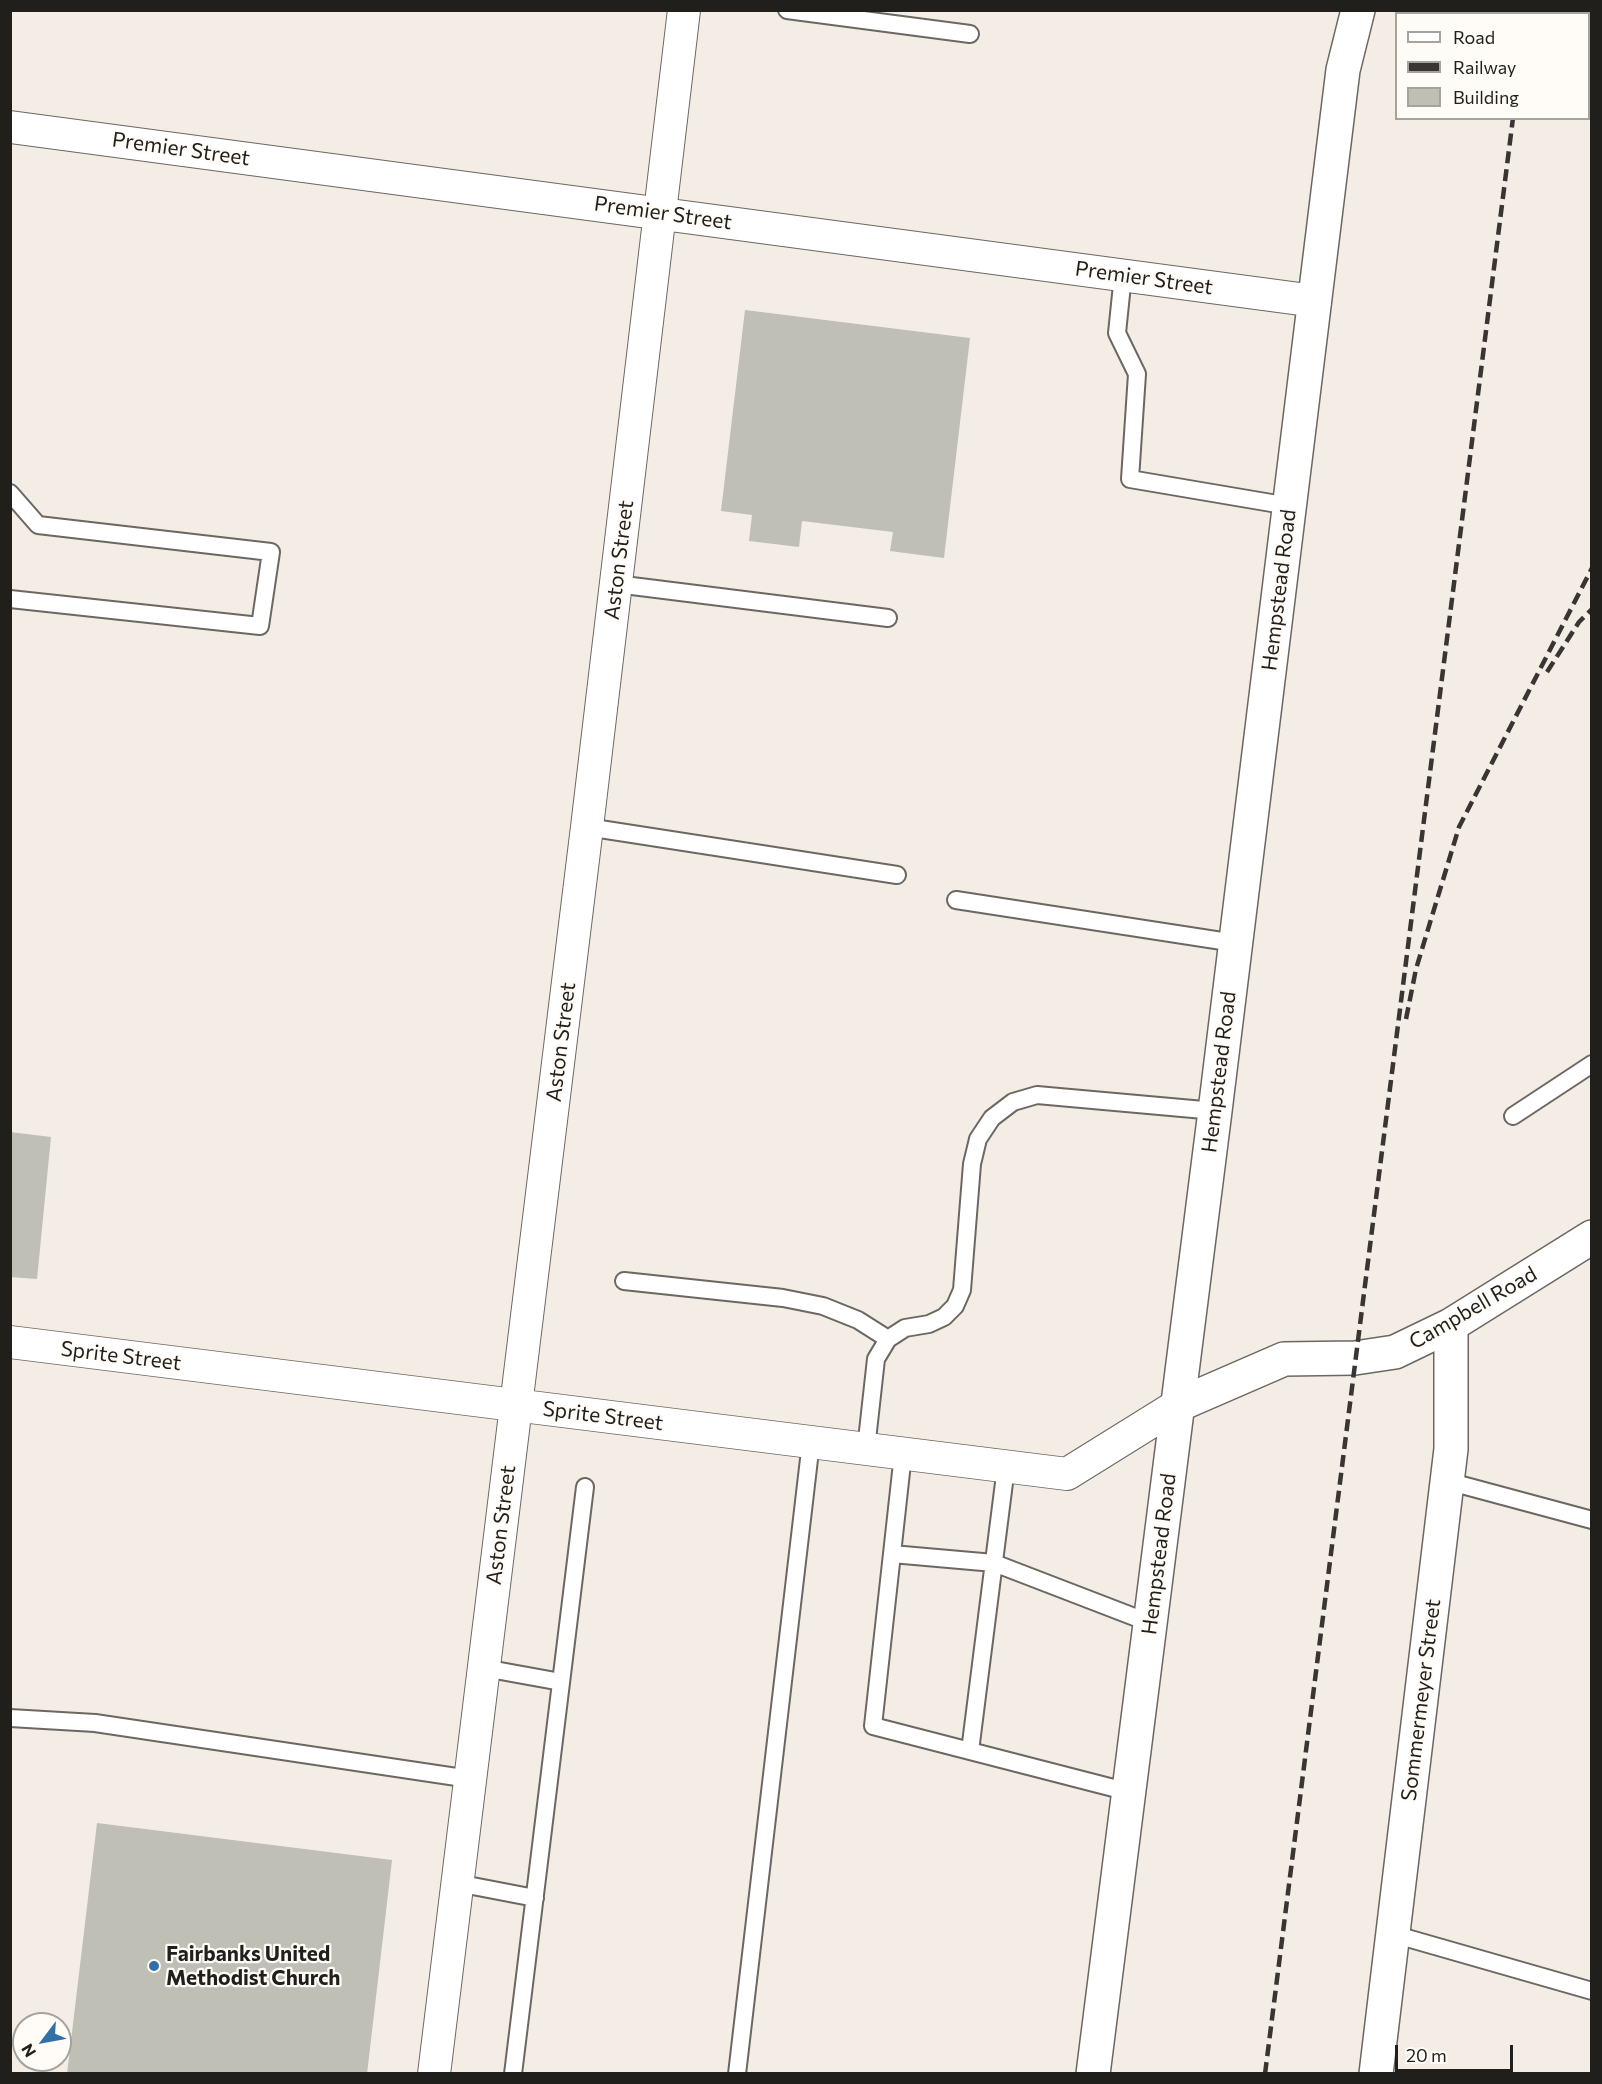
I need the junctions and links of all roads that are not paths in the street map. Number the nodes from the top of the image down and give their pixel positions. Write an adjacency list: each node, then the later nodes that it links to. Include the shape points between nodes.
1 (684, 10): 8 (street, Aston Street)
2 (787, 10): 5 (lane)
3 (1339, 10): 6 (main road, Hempstead Road)
4 (1359, 10): 6 (main road, Hempstead Road)
5 (970, 34)
6 (1343, 70): 10 (main road, Hempstead Road)
7 (10, 127): 8 (street, Premier Street)
8 (658, 213): 9 (street, Premier Street); 13 (street, Aston Street)
9 (1123, 275): 10 (street, Premier Street); 12 (lane, via 1117,333 1137,374 1131,479)
10 (1315, 301): 12 (main road, Hempstead Road)
11 (10, 493): 14 (lane, via 38,525 271,552 260,626)
12 (1290, 506): 19 (main road, Hempstead Road)
13 (616, 584): 15 (lane); 16 (street, Aston Street)
14 (10, 599)
15 (888, 618)
16 (587, 827): 17 (lane); 29 (street, Aston Street)
17 (897, 875)
18 (956, 900): 19 (lane)
19 (1235, 943): 21 (main road, Hempstead Road)
20 (1592, 1064): 22 (lane)
21 (1215, 1111): 26 (lane, via 1037,1095 1013,1102 992,1118 978,1139 972,1164 962,1290 955,1306 944,1317 905,1328); 28 (main road, Hempstead Road)
22 (1513, 1116)
23 (1592, 1237): 25 (main road, Campbell Road)
24 (624, 1281): 26 (lane, via 823,1306 858,1320)
25 (1451, 1325): 28 (main road, Campbell Road, via 1395,1352 1355,1358 1284,1359); 34 (main road, Sommermeyer Street)
26 (888, 1339): 31 (lane, via 876,1359)
27 (10, 1342): 29 (street, Sprite Street)
28 (1178, 1405): 33 (street, Sprite Street, via 1067,1474); 39 (main road, Hempstead Road)
29 (516, 1406): 30 (street, Sprite Street); 40 (street, Aston Street)
30 (811, 1442): 31 (street, Sprite Street); 52 (lane)
31 (866, 1449): 32 (street, Sprite Street)
32 (903, 1454): 33 (street, Sprite Street); 37 (lane)
33 (1006, 1467): 38 (lane)
34 (1447, 1481): 36 (lane); 48 (main road, Sommermeyer Street)
35 (585, 1487): 41 (lane)
36 (1592, 1520)
37 (892, 1554): 38 (lane); 43 (lane, via 873,1726)
38 (994, 1563): 39 (lane); 43 (lane)
39 (1150, 1623): 45 (main road, Hempstead Road)
40 (484, 1668): 41 (lane); 44 (street, Aston Street)
41 (561, 1682): 47 (lane)
42 (10, 1718): 44 (lane, via 95,1723)
43 (970, 1751): 45 (lane)
44 (470, 1779): 46 (street, Aston Street)
45 (1129, 1792): 53 (main road, Hempstead Road)
46 (457, 1883): 47 (lane); 50 (street, Aston Street)
47 (535, 1898): 51 (lane)
48 (1393, 1934): 49 (lane); 54 (main road, Sommermeyer Street)
49 (1592, 1991)
50 (434, 2073)
51 (513, 2073)
52 (737, 2073)
53 (1093, 2073)
54 (1376, 2073)

